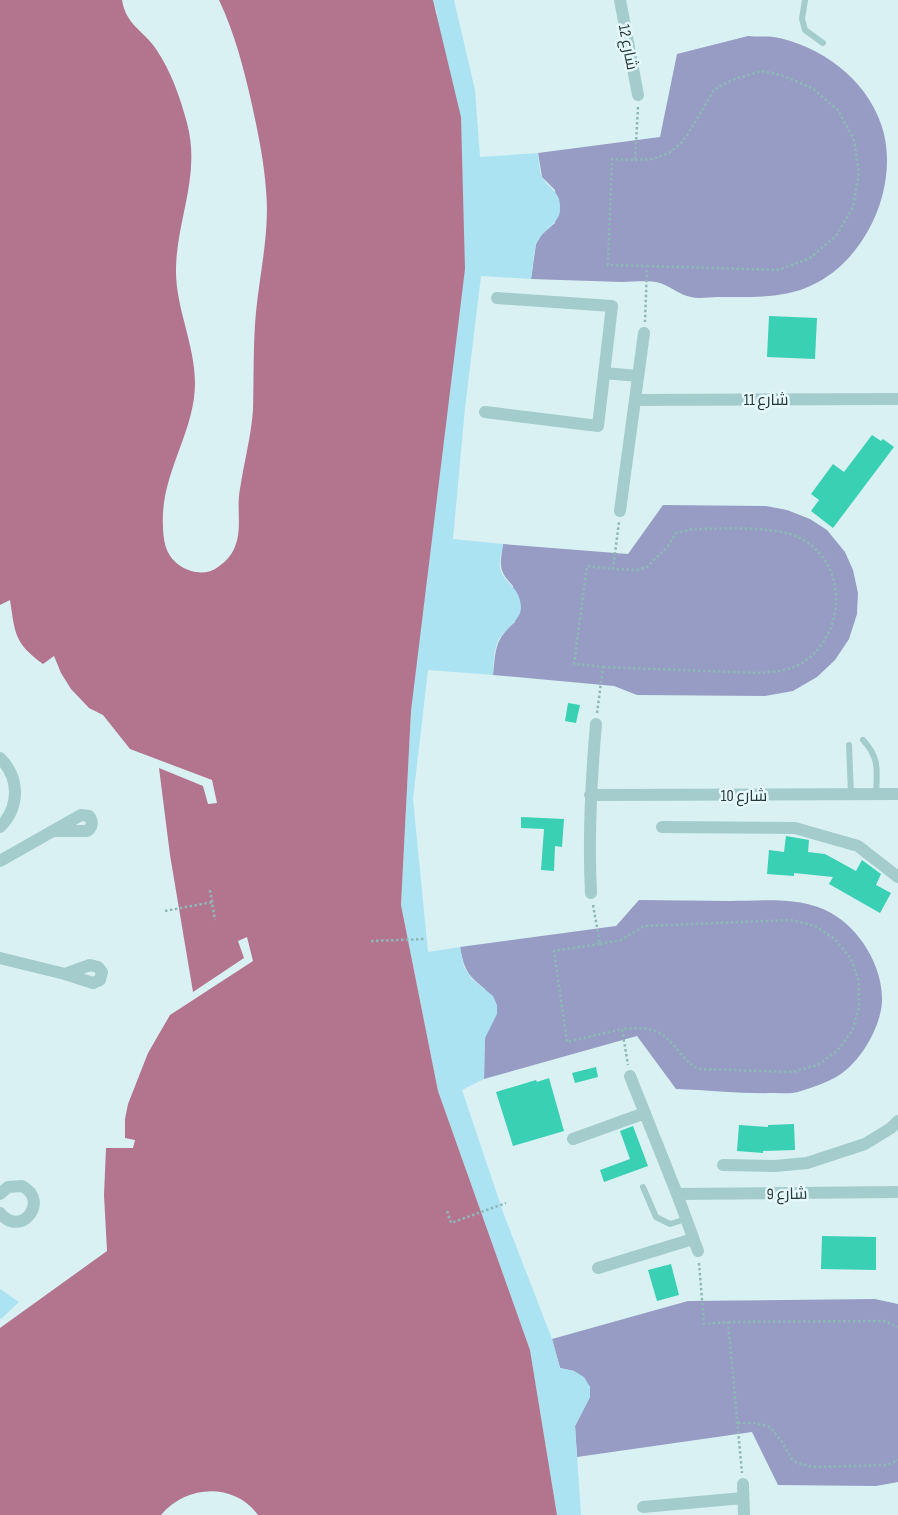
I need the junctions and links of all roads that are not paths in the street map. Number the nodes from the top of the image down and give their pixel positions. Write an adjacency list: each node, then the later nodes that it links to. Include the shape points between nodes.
1 (620, 0): 4 (street, شارع 12)
2 (805, 0): 3 (lane, via 802,19 805,30)
3 (823, 43)
4 (638, 95)
5 (497, 298): 7 (street, via 612,306)
6 (644, 333): 8 (street)
7 (604, 373): 8 (street); 11 (street, via 598,426)
8 (638, 376): 10 (street)
9 (898, 399): 10 (street, شارع 11)
10 (634, 400): 12 (street)
11 (484, 412)
12 (620, 510)
13 (596, 724): 20 (street)
14 (863, 740): 18 (lane, via 873,750 876,759)
15 (849, 745): 17 (lane)
16 (0, 758): 21 (street, via 10,770 15,792 10,814)
17 (851, 794): 18 (street, شارع 10); 20 (street, شارع 10)
18 (876, 794): 19 (street, شارع 10)
19 (898, 794)
20 (590, 796): 26 (street, via 588,848)
21 (0, 827)
22 (662, 827): 25 (street, via 796,828 858,846)
23 (52, 830): 24 (street)
24 (0, 861)
25 (898, 877)
26 (591, 893)
27 (0, 958): 28 (street)
28 (65, 974)
29 (630, 1076): 30 (street)
30 (645, 1113): 32 (street); 37 (street)
31 (898, 1121): 33 (street, via 865,1144 807,1163)
32 (573, 1139)
33 (723, 1165)
34 (642, 1187): 39 (lane, via 656,1217 670,1224)
35 (898, 1192): 37 (street, شارع 9)
36 (0, 1194): 38 (street, via 8,1187 22,1186 32,1195 34,1206 30,1215 20,1222 5,1220)
37 (677, 1194): 39 (street)
38 (0, 1213)
39 (686, 1219): 40 (street)
40 (693, 1239): 41 (street); 42 (street)
41 (698, 1252)
42 (598, 1268)
43 (743, 1484): 44 (street)
44 (743, 1498): 45 (street); 46 (street)
45 (643, 1507)
46 (744, 1515)

